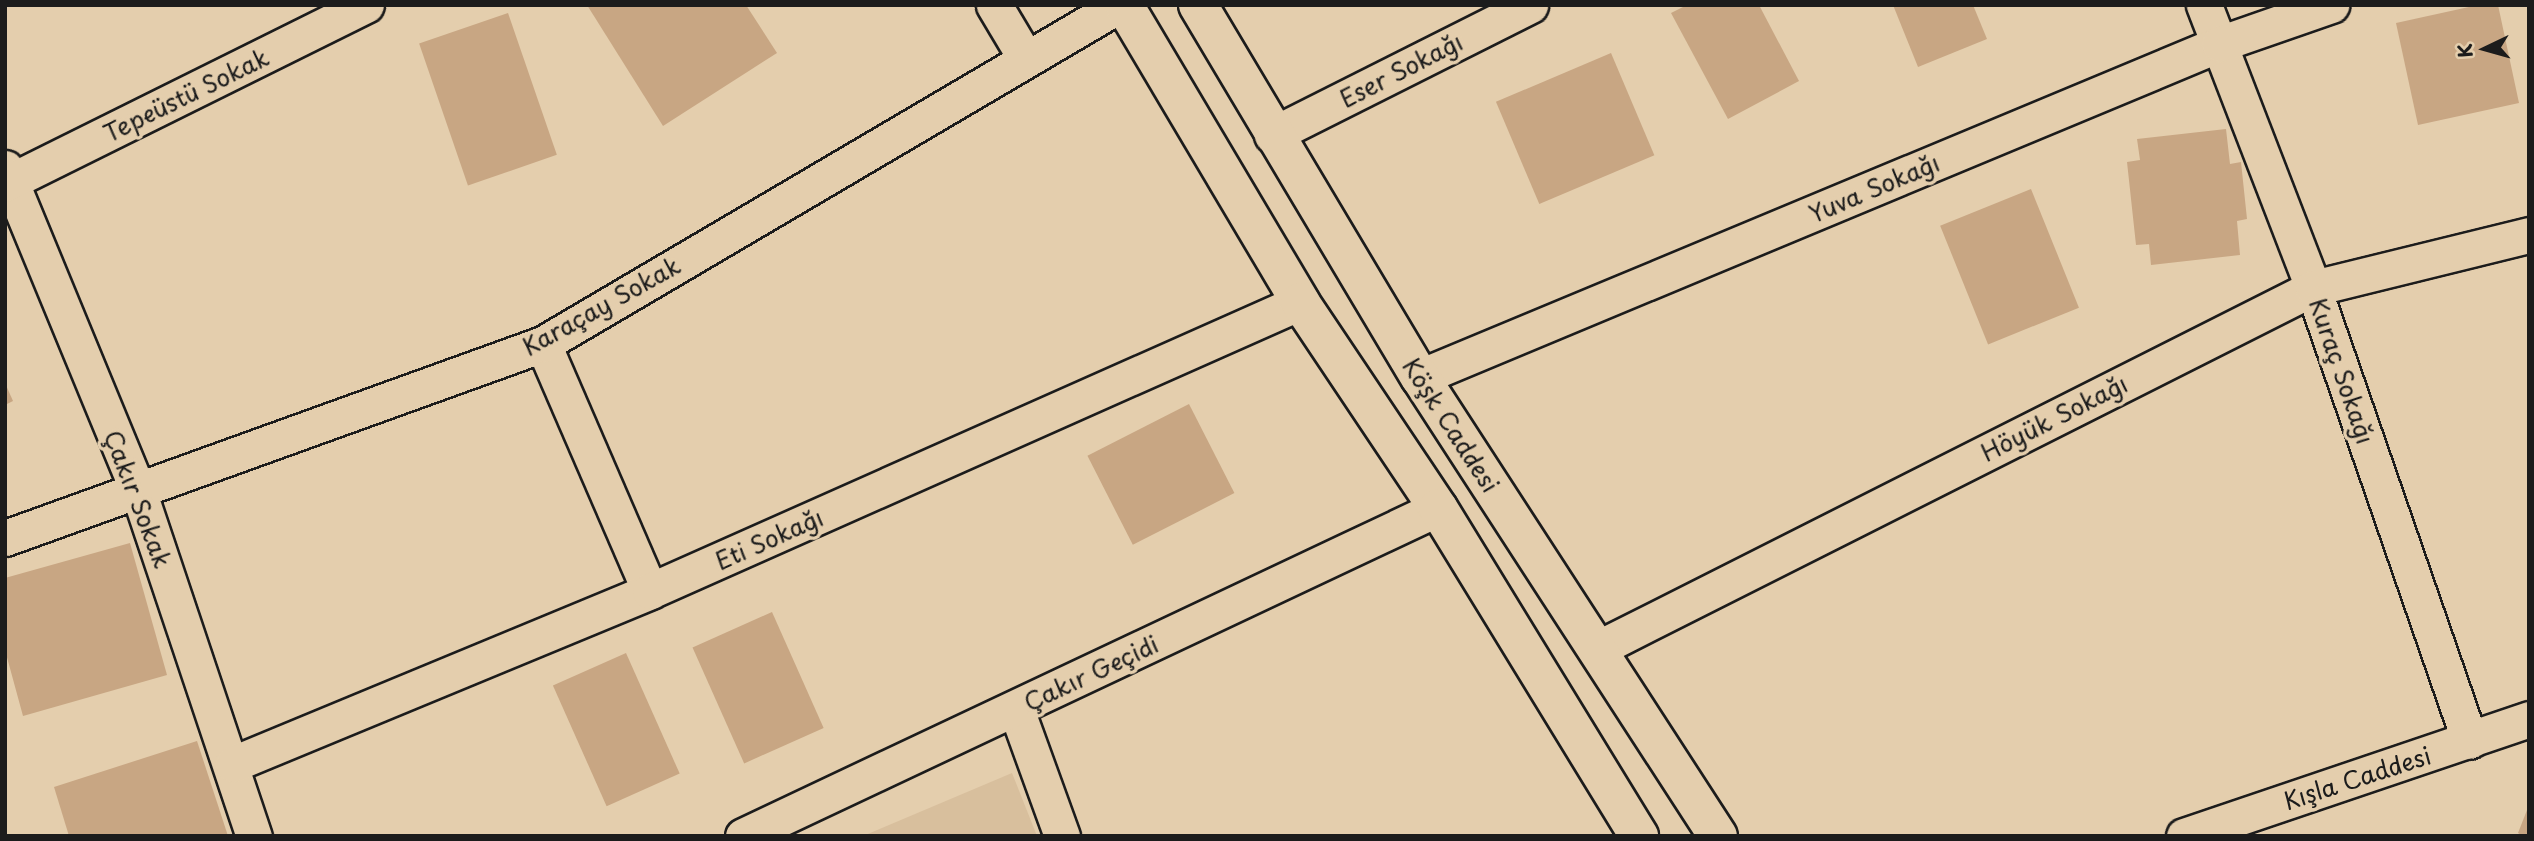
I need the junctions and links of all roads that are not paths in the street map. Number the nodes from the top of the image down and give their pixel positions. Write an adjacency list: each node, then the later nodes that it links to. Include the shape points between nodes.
1 (366, 5): 11 (street, Tepeüstü Sokak)
2 (994, 5): 9 (street)
3 (1122, 5): 9 (street, Karaçay Sokak); 14 (street)
4 (1198, 5): 10 (street, Köşk Caddesi)
5 (1530, 5): 10 (street, Eser Sokağı)
6 (2204, 5): 8 (street, Kuraç Sokağı)
7 (2331, 5): 8 (street, Yuva Sokağı)
8 (2219, 44): 13 (street, Kuraç Sokağı); 16 (street, Yuva Sokağı)
9 (1026, 57): 15 (street, Karaçay Sokak)
10 (1272, 135): 16 (street, Köşk Caddesi)
11 (7, 178): 17 (street, Çakır Sokak)
12 (2529, 235): 13 (street, Höyük Sokağı)
13 (2313, 288): 21 (street, Höyük Sokağı); 24 (street, Kuraç Sokağı)
14 (1300, 302): 18 (street); 20 (street, Eti Sokağı)
15 (543, 344): 17 (street, Karaçay Sokak); 20 (street)
16 (1420, 377): 21 (street, Köşk Caddesi)
17 (138, 490): 19 (street, Karaçay Sokak); 25 (street, Çakır Sokak)
18 (1438, 508): 22 (street, Çakır Geçidi); 29 (street)
19 (5, 538)
20 (650, 591): 25 (street, Eti Sokağı)
21 (1597, 649): 30 (street, Köşk Caddesi)
22 (1016, 709): 27 (street, Çakır Geçidi); 28 (street)
23 (2529, 719): 24 (street, Kışla Caddesi)
24 (2470, 741): 31 (street, Kışla Caddesi)
25 (233, 765): 26 (street, Çakır Sokak)
26 (254, 836)
27 (743, 836)
28 (1062, 836)
29 (1639, 836)
30 (1718, 836)
31 (2184, 836)

